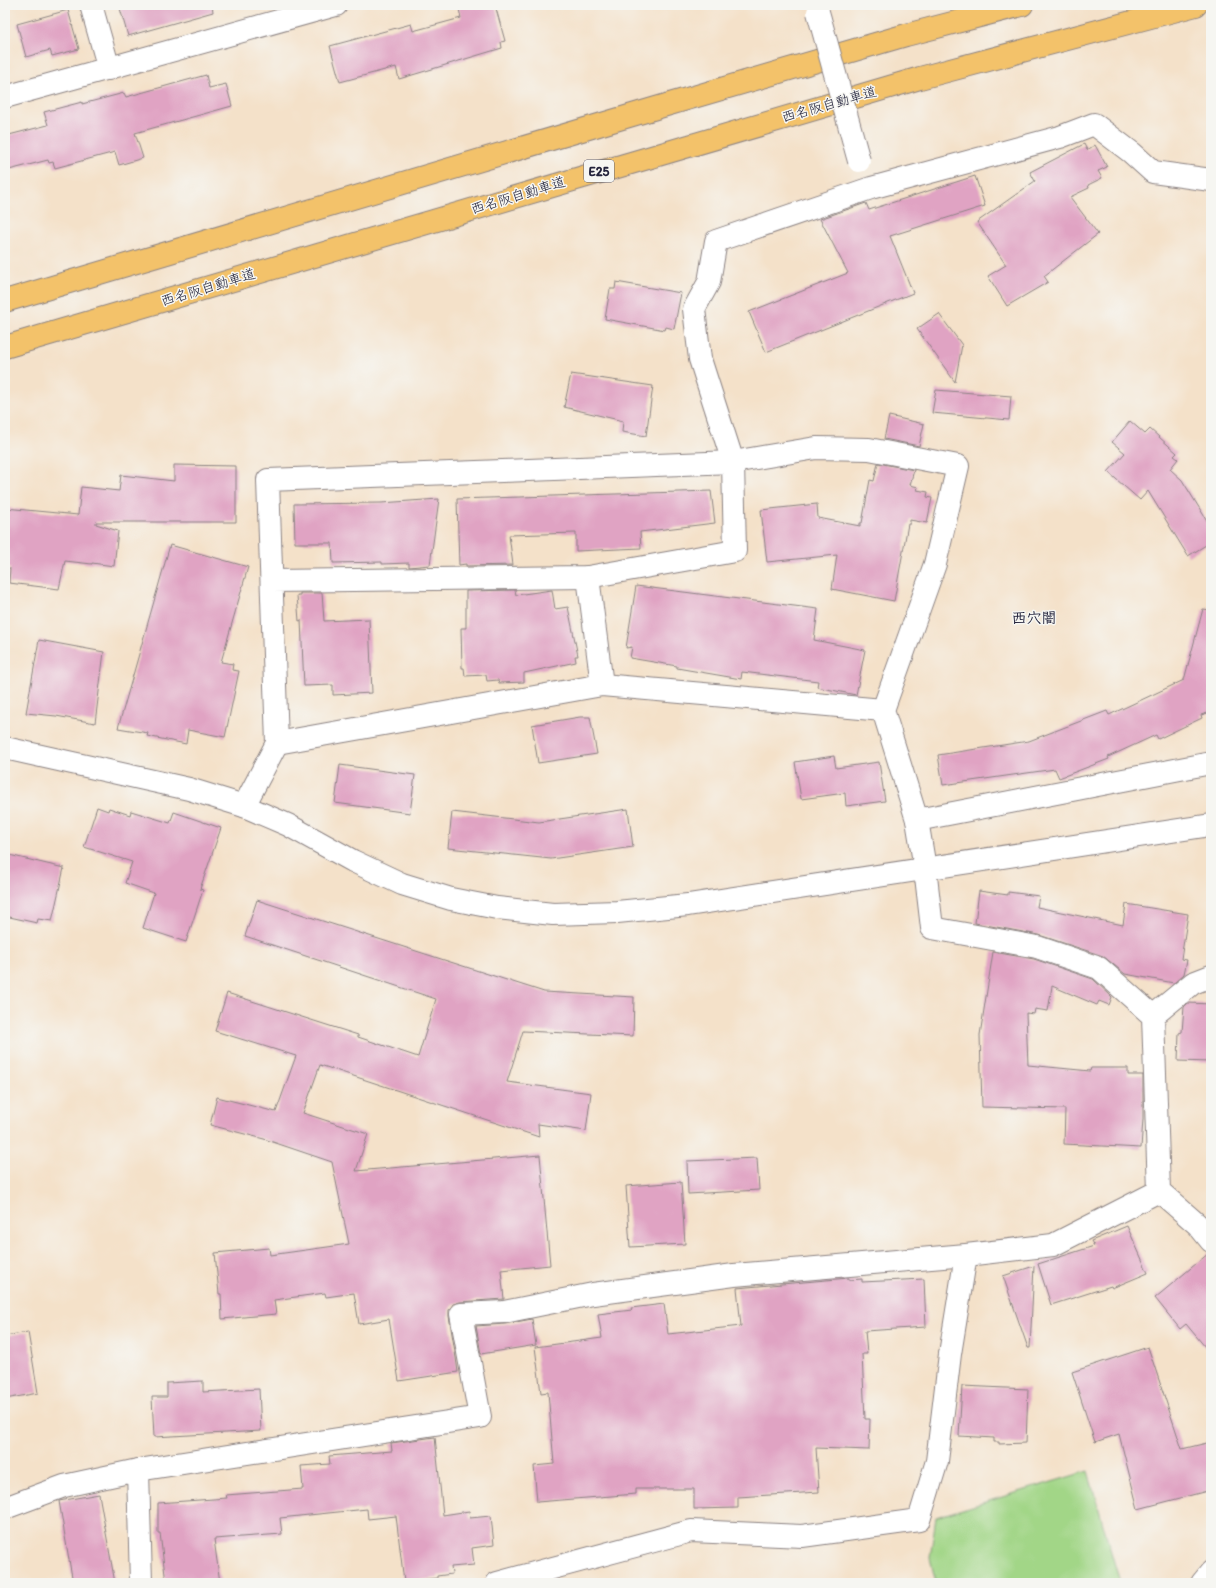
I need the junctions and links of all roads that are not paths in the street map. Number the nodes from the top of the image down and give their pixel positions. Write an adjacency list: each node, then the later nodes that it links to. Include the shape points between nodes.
1 (91, 5): 6 (street)
2 (336, 5): 6 (street)
3 (1022, 5): 10 (highway, via 906,35 664,105)
4 (1196, 5): 11 (highway, 西名阪自動車道 / E25, via 920,78)
5 (818, 9): 9 (street, bridge, via 859,161)
6 (109, 69): 7 (street)
7 (5, 97)
8 (1211, 180): 9 (street, via 1153,172 1094,124 1060,137)
9 (871, 188): 12 (street, via 716,241 709,282 694,309 700,359)
10 (5, 302)
11 (5, 348)
12 (733, 462): 13 (street, via 735,551); 14 (street, via 268,480); 16 (street, via 816,448 869,448 958,466 935,564)
13 (588, 577): 14 (street); 15 (street)
14 (272, 581): 17 (street)
15 (602, 685): 16 (street); 17 (street)
16 (883, 710): 21 (street)
17 (277, 743): 20 (street)
18 (5, 748): 20 (street, via 188,789)
19 (1211, 763): 21 (street)
20 (244, 806): 23 (street, via 288,825 353,862 402,884 451,899 497,908 553,914 617,912 688,905)
21 (917, 820): 23 (street)
22 (1211, 825): 23 (street)
23 (925, 868): 25 (street, via 932,928 1038,947 1099,968)
24 (1211, 976): 25 (street, via 1193,983)
25 (1153, 1016): 26 (street)
26 (1159, 1191): 27 (street, via 1198,1225); 28 (street, via 1053,1245)
27 (1211, 1241)
28 (966, 1255): 29 (street, via 734,1275 593,1294 504,1312 461,1314 480,1417); 33 (street, via 950,1354 937,1461 919,1520 802,1536 691,1531)
29 (138, 1470): 30 (street, via 64,1486); 32 (street)
30 (5, 1508)
31 (1211, 1572): 34 (street)
32 (141, 1583)
33 (497, 1583)
34 (1202, 1583)

